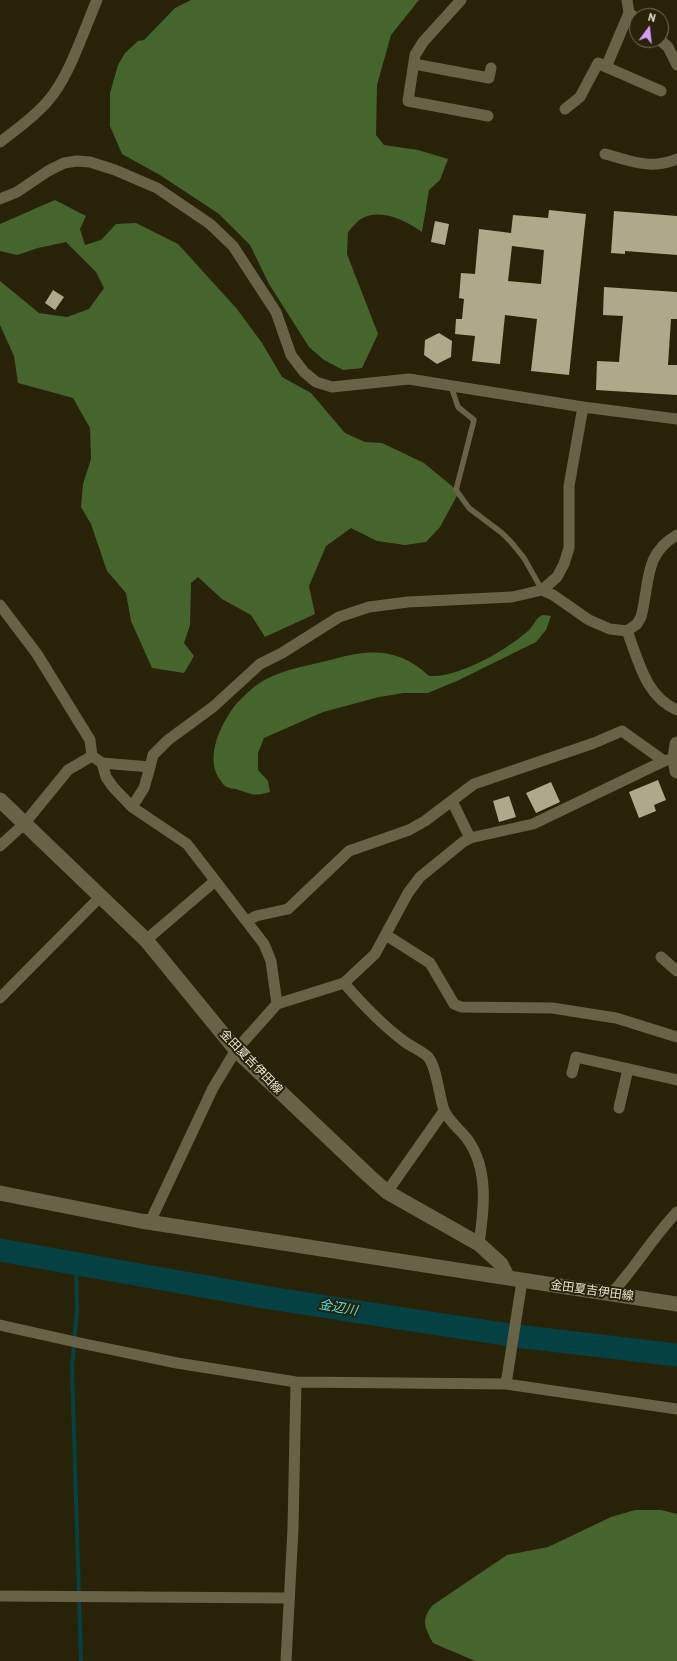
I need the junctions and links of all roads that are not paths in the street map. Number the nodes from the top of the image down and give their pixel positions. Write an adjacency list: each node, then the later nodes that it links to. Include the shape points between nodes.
1 (97, 0): 12 (street, via 61,81 48,101)
2 (461, 0): 5 (street, via 423,42 415,55)
3 (629, 24): 7 (street)
4 (668, 48): 6 (street)
5 (414, 64): 8 (street, via 489,78); 11 (street, via 408,101)
6 (677, 65)
7 (606, 67): 9 (street); 10 (street, via 598,63 580,97)
8 (491, 68)
9 (661, 91)
10 (565, 109)
11 (488, 116)
12 (0, 142)
13 (605, 154): 14 (street, via 649,166)
14 (677, 159)
15 (0, 199): 16 (street, via 17,192 48,170 64,163 90,162 136,178 157,188 210,224 233,246 276,312 291,355 304,372 316,382 332,387 409,379)
16 (451, 386): 17 (street); 20 (lane, via 458,407 474,420 456,490 468,508 511,542 524,558)
17 (583, 407): 18 (street); 20 (street, via 569,486 569,548 557,577)
18 (677, 419)
19 (677, 535): 22 (street, via 664,542 651,560 641,617 637,624)
20 (542, 590): 22 (street, via 589,620 610,629); 27 (street, via 512,597 408,602 369,607 339,617 260,664 213,707 168,740 153,755)
21 (0, 605): 24 (street, via 37,654 90,740)
22 (627, 631): 23 (street, via 649,688 666,706)
23 (677, 710)
24 (92, 756): 26 (street); 31 (street, via 68,770)
25 (673, 758): 29 (street, via 622,731 594,744 474,784); 32 (street, via 533,824)
26 (102, 763): 27 (street); 30 (street, via 106,777)
27 (150, 767): 30 (street, via 144,788)
28 (0, 800): 31 (main road, 金田夏吉伊田線)
29 (452, 801): 32 (street); 36 (street, via 409,830 350,851 288,909 256,916)
30 (132, 807): 34 (street, via 187,844)
31 (24, 824): 33 (street); 35 (main road, 金田夏吉伊田線)
32 (470, 838): 37 (street, via 420,877 408,893)
33 (0, 846)
34 (215, 881): 36 (street); 38 (street)
35 (101, 896): 38 (main road, 金田夏吉伊田線); 42 (street)
36 (247, 921): 43 (street, via 264,944 271,961)
37 (386, 935): 41 (street, via 375,954); 44 (street, via 430,963 454,1004 461,1007 552,1008 616,1018)
38 (146, 940): 45 (main road, 金田夏吉伊田線)
39 (662, 957): 40 (street)
40 (677, 971)
41 (344, 983): 43 (street); 50 (street, via 369,1012 406,1043 429,1058)
42 (0, 998)
43 (276, 1004): 45 (street)
44 (677, 1037)
45 (236, 1050): 52 (main road, 金田夏吉伊田線); 54 (street, via 213,1088)
46 (628, 1069): 47 (street, via 576,1057); 48 (street); 49 (street)
47 (572, 1073)
48 (677, 1080)
49 (619, 1108)
50 (444, 1111): 52 (street); 55 (street, via 478,1155 483,1188)
51 (0, 1192): 54 (main road, 金田夏吉伊田線)
52 (387, 1192): 55 (main road, 金田夏吉伊田線)
53 (677, 1212): 57 (street)
54 (150, 1222): 56 (main road, 金田夏吉伊田線)
55 (478, 1244): 56 (main road, 金田夏吉伊田線, via 502,1264)
56 (517, 1283): 57 (main road, 金田夏吉伊田線); 61 (street)
57 (611, 1294): 58 (main road, 金田夏吉伊田線)
58 (677, 1304)
59 (0, 1325): 60 (street, via 177,1363)
60 (296, 1382): 61 (street); 64 (street)
61 (506, 1384): 62 (street)
62 (677, 1409)
63 (0, 1596): 64 (street)
64 (289, 1598): 65 (street)
65 (286, 1661)

